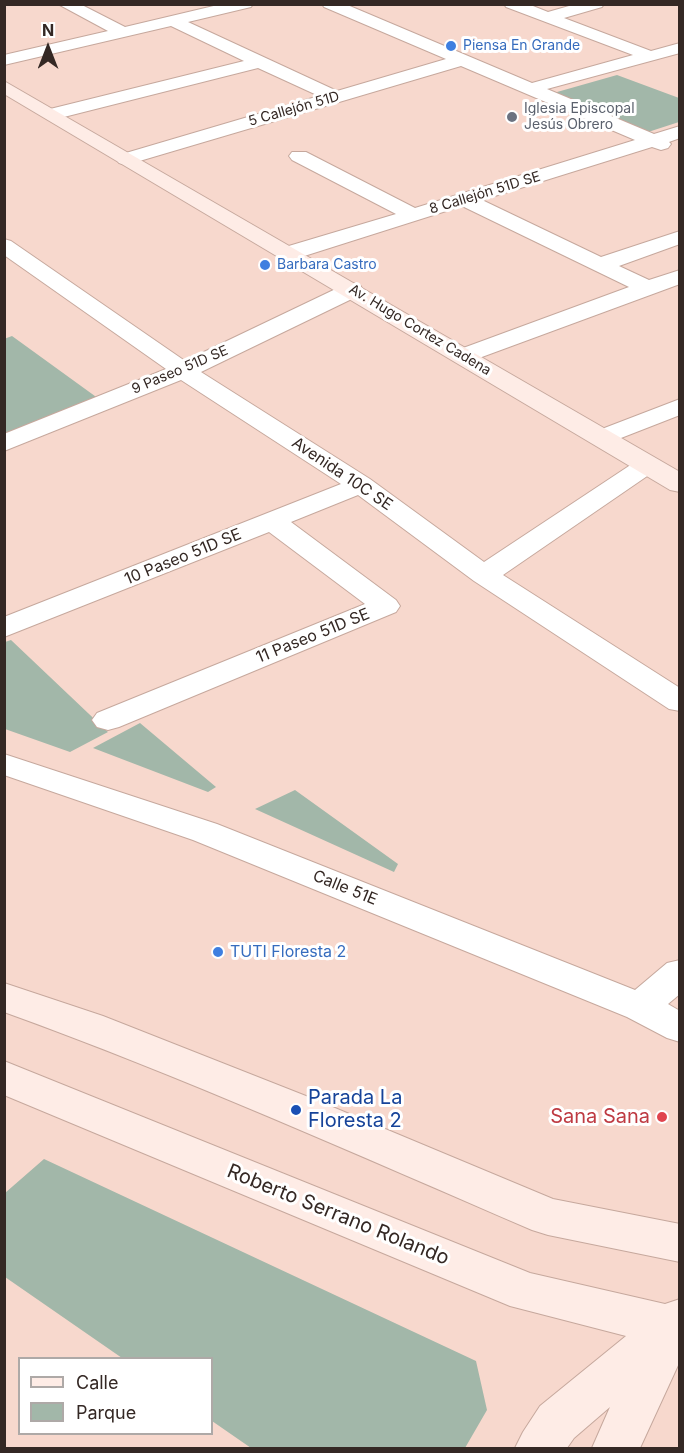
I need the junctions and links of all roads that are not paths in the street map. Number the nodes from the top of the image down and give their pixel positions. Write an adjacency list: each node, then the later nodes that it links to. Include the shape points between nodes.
1 (66, 4): 8 (street)
2 (245, 4): 7 (street)
3 (330, 4): 12 (street)
4 (512, 4): 6 (street)
5 (596, 4): 6 (street)
6 (548, 17): 10 (street)
7 (173, 21): 8 (street); 13 (street)
8 (123, 32): 11 (street)
9 (680, 48): 10 (street)
10 (650, 56): 15 (street)
11 (4, 60)
12 (462, 60): 15 (street); 16 (street, 5 Callejón 51D)
13 (260, 62): 16 (street); 17 (street)
14 (4, 86): 17 (street, Av. Hugo Cortez Cadena)
15 (529, 89): 19 (street)
16 (335, 97): 22 (street, 5 Callejón 51D)
17 (52, 114): 22 (street, Av. Hugo Cortez Cadena)
18 (680, 132): 19 (street, 8 Callejón 51D SE)
19 (652, 141): 20 (street); 23 (street, 8 Callejón 51D SE)
20 (680, 152)
21 (299, 156): 24 (street)
22 (126, 159): 28 (street, Av. Hugo Cortez Cadena)
23 (464, 199): 24 (street, 8 Callejón 51D SE); 30 (street)
24 (414, 215): 28 (street, 8 Callejón 51D SE)
25 (680, 237): 27 (street)
26 (4, 245): 35 (street, Avenida 10C SE)
27 (652, 247): 29 (street); 30 (street)
28 (290, 253): 33 (street, Av. Hugo Cortez Cadena)
29 (680, 260)
30 (600, 265): 32 (street)
31 (680, 276): 32 (street)
32 (648, 288): 34 (street)
33 (352, 290): 34 (street, Av. Hugo Cortez Cadena); 35 (street, 9 Paseo 51D SE)
34 (463, 356): 37 (street, Av. Hugo Cortez Cadena)
35 (182, 370): 38 (street, 9 Paseo 51D SE); 41 (street, Avenida 10C SE)
36 (680, 406): 37 (street)
37 (603, 437): 39 (street, Av. Hugo Cortez Cadena)
38 (4, 442)
39 (647, 465): 40 (street, Av. Hugo Cortez Cadena); 43 (street)
40 (680, 484)
41 (361, 485): 42 (street, 10 Paseo 51D SE); 43 (street, Avenida 10C SE)
42 (272, 521): 44 (street, 10 Paseo 51D SE); 46 (street, 11 Paseo 51D SE, via 386,606)
43 (484, 575): 45 (street, Avenida 10C SE)
44 (4, 628)
45 (680, 702)
46 (108, 720)
47 (4, 764): 50 (street, Calle 51E, via 205,832)
48 (680, 973): 50 (street)
49 (4, 997): 53 (street, via 296,1110 548,1217)
50 (640, 1007): 51 (street, Calle 51E)
51 (680, 1028)
52 (4, 1077): 54 (street, Roberto Serrano Rolando, via 526,1292)
53 (680, 1243)
54 (677, 1325): 55 (street, via 557,1422); 56 (street)
55 (540, 1449)
56 (616, 1449)

